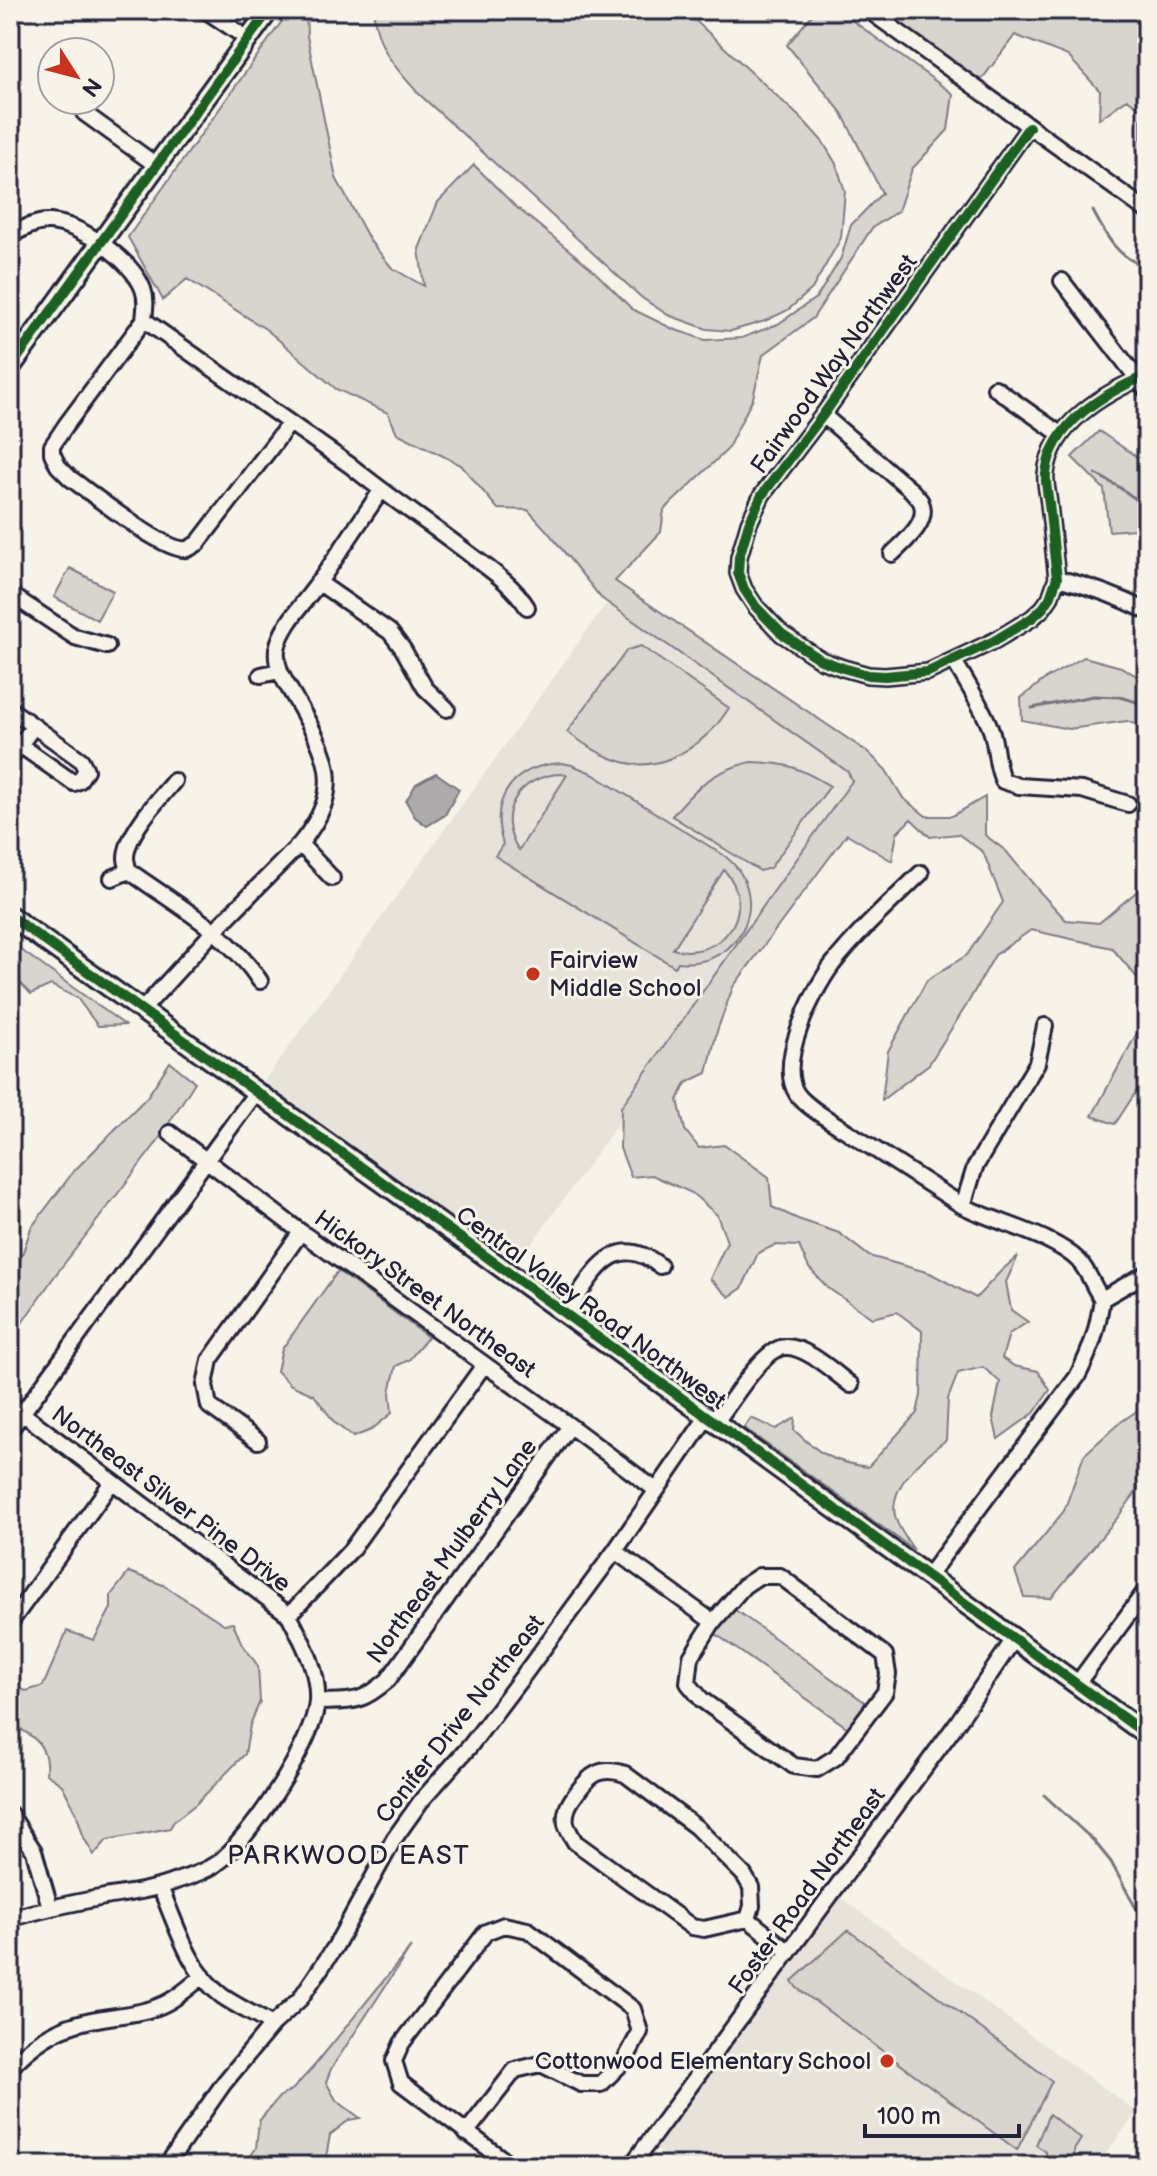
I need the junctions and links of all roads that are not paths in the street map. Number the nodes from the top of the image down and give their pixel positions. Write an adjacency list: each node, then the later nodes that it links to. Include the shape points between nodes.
1 (205, 10): 4 (street)
2 (269, 10): 4 (main road)
3 (868, 10): 6 (street)
4 (248, 39): 7 (main road)
5 (88, 116): 7 (street)
6 (1029, 127): 8 (street); 16 (street, Fairwood Way Northwest)
7 (156, 165): 10 (main road)
8 (1147, 211)
9 (10, 237): 10 (street, via 49,222)
10 (101, 243): 12 (street, via 124,260 139,282 146,303); 13 (main road)
11 (1062, 281): 14 (street)
12 (144, 320): 17 (street); 17 (street, via 52,446 58,466 70,478 161,542 190,549)
13 (10, 368)
14 (1144, 382): 18 (street, via 1101,399)
15 (995, 388): 18 (street)
16 (823, 415): 20 (street, via 921,502 916,529); 27 (street, Fairwood Way Northwest, via 762,495 749,523 739,557 744,589 782,634 843,668 885,676 928,672)
17 (289, 424): 19 (street)
18 (1060, 434): 21 (street, via 1046,474)
19 (381, 491): 22 (street); 24 (street, via 505,581)
20 (892, 554)
21 (1057, 578): 25 (street); 27 (street, Fairwood Way Northwest, via 1050,598 1032,618)
22 (318, 582): 28 (street, via 283,636 277,650); 31 (street, via 390,632 425,688)
23 (10, 594): 26 (street, via 75,637)
24 (527, 607)
25 (1147, 611)
26 (107, 646)
27 (954, 661): 36 (street, via 990,729 1003,781 1082,790)
28 (279, 671): 29 (street); 37 (street, via 310,724 328,770 329,790)
29 (261, 675)
30 (10, 709): 32 (street)
31 (447, 709)
32 (34, 726): 33 (street); 33 (street, via 81,760 86,770 79,781 74,783)
33 (15, 741): 34 (street)
34 (10, 758)
35 (174, 781): 38 (street, via 129,845)
36 (1128, 804)
37 (300, 844): 41 (street); 43 (street)
38 (129, 871): 40 (street); 43 (street)
39 (921, 873): 50 (street, via 832,965 795,1042 790,1073 796,1092 827,1119)
40 (112, 878)
41 (332, 878)
42 (10, 916): 45 (main road, Central Valley Road Northwest)
43 (214, 931): 44 (street); 45 (street)
44 (260, 981)
45 (142, 1010): 47 (main road, Central Valley Road Northwest)
46 (1045, 1026): 50 (street, via 1037,1063 975,1167)
47 (257, 1091): 49 (street); 55 (main road, Central Valley Road Northwest)
48 (170, 1133): 49 (street, Hickory Street Northeast)
49 (205, 1161): 51 (street, Hickory Street Northeast); 58 (street)
50 (963, 1206): 54 (street, via 1068,1252)
51 (301, 1232): 56 (street, Hickory Street Northeast); 62 (street, via 210,1360 205,1385 209,1406)
52 (660, 1266): 55 (street, via 633,1252 613,1255)
53 (1147, 1273): 54 (street)
54 (1102, 1299): 66 (street, via 1092,1349 1077,1377)
55 (565, 1314): 59 (main road, Central Valley Road Northwest)
56 (484, 1365): 60 (street, Hickory Street Northeast); 68 (street, via 351,1550)
57 (851, 1385): 59 (street, Conifer Drive Northeast, via 814,1358 785,1347 765,1358 721,1415)
58 (16, 1409): 61 (street); 63 (street, Northeast Silver Pine Drive)
59 (707, 1417): 64 (street, Conifer Drive Northeast); 66 (main road, Central Valley Road Northwest)
60 (570, 1426): 64 (street, Hickory Street Northeast); 73 (street, Northeast Mulberry Lane, via 388,1680 368,1697)
61 (10, 1430)
62 (258, 1441)
63 (112, 1482): 68 (street, Northeast Silver Pine Drive); 70 (street)
64 (656, 1490): 65 (street, Conifer Drive Northeast)
65 (615, 1551): 69 (street); 82 (street, Conifer Drive Northeast, via 470,1746 421,1801 335,1947 300,1999)
66 (928, 1576): 71 (main road, Central Valley Road Northwest)
67 (1147, 1589): 72 (street)
68 (289, 1615): 73 (street, Northeast Silver Pine Drive, via 312,1666)
69 (713, 1622): 69 (street, via 744,1586 759,1576 780,1576 885,1655 885,1692 836,1757 817,1769 794,1766 702,1700 688,1683 691,1657)
70 (10, 1623)
71 (1014, 1639): 72 (main road, Central Valley Road Northwest); 80 (street, Foster Road Northeast)
72 (1077, 1684): 74 (main road, Central Valley Road Northwest)
73 (318, 1702): 76 (street, Northeast Silver Pine Drive, via 298,1758 247,1833 215,1864)
74 (1147, 1735)
75 (10, 1814): 77 (street, via 34,1851)
76 (160, 1887): 77 (street, Northeast Silver Pine Drive); 81 (street)
77 (50, 1907): 78 (street, Northeast Silver Pine Drive)
78 (10, 1919)
79 (748, 1919): 79 (street, via 751,1887 696,1827 625,1774 602,1771 585,1781 566,1813 575,1842 692,1927); 80 (street)
80 (789, 1952): 87 (street, Foster Road Northeast)
81 (203, 1976): 82 (street, via 221,1995); 83 (street, via 165,2005 52,2033)
82 (272, 2025): 85 (street, Conifer Drive Northeast)
83 (10, 2068)
84 (466, 2133): 84 (street, via 515,2070 541,2064 581,2084 601,2084 625,2060 640,2032 633,2009 528,1930 504,1925 486,1932 394,2061 401,2083); 86 (street)
85 (166, 2166)
86 (512, 2166)
87 (631, 2166)

